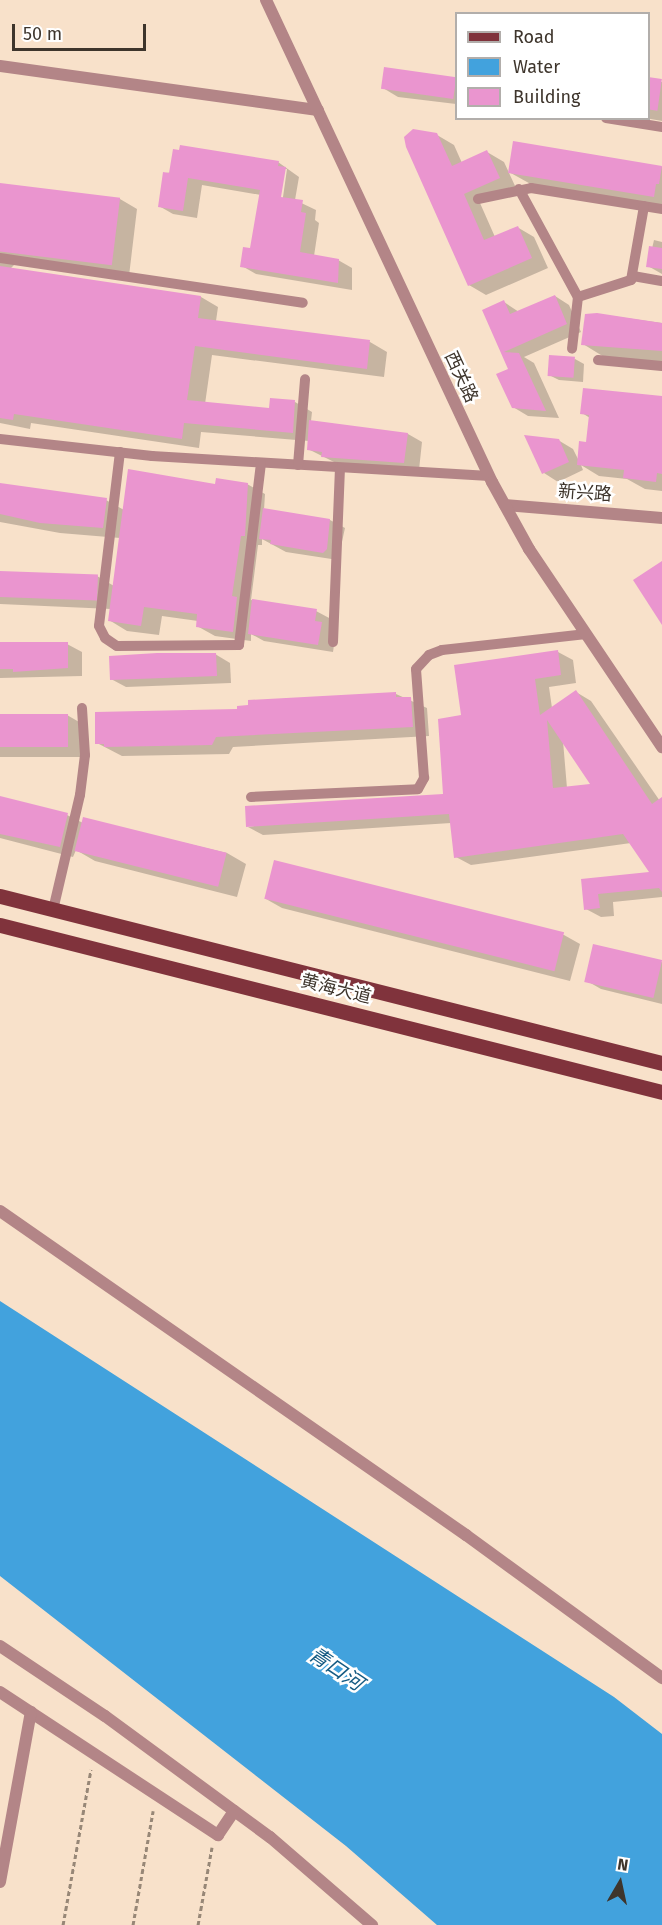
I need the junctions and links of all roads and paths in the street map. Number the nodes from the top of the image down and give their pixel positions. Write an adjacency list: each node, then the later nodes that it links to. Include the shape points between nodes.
1 (266, 0): 3 (street, 西关路)
2 (0, 66): 3 (street)
3 (318, 110): 24 (street, 西关路)
4 (618, 120): 5 (lane)
5 (662, 127)
6 (519, 189): 7 (lane); 8 (lane); 13 (lane)
7 (478, 199)
8 (644, 206): 9 (lane); 11 (lane)
9 (662, 209)
10 (0, 258): 14 (lane)
11 (633, 276): 12 (lane); 13 (lane, via 625,284)
12 (662, 281)
13 (578, 297): 15 (lane)
14 (303, 303)
15 (572, 349)
16 (598, 360): 17 (lane)
17 (662, 366)
18 (305, 379): 22 (lane)
19 (0, 439): 20 (lane)
20 (120, 452): 21 (lane); 21 (lane, via 99,626 105,638 117,646 238,645)
21 (261, 463): 22 (lane)
22 (297, 465): 23 (lane)
23 (340, 468): 24 (lane); 28 (lane)
24 (489, 476): 25 (street, 西关路)
25 (505, 505): 26 (street, 新兴路); 27 (street, 西关路)
26 (662, 518)
27 (586, 634): 30 (street, 西关路); 31 (lane, via 442,650 429,655 416,669 424,778 418,789)
28 (333, 642)
29 (82, 708): 33 (lane, via 86,755)
30 (662, 747)
31 (251, 797)
32 (0, 896): 33 (main road, 黄海大道)
33 (54, 910): 35 (main road, 黄海大道)
34 (0, 925): 36 (main road, 黄海大道)
35 (662, 1062)
36 (662, 1092)
37 (0, 1211): 39 (street, via 466,1535)
38 (0, 1646): 44 (street)
39 (662, 1678)
40 (0, 1692): 41 (street)
41 (31, 1712): 42 (street); 46 (street)
42 (94, 1754): 43 (street); 47 (path)
43 (156, 1795): 45 (street); 48 (path)
44 (234, 1810): 45 (street); 50 (street)
45 (218, 1835): 49 (path)
46 (0, 1882)
47 (63, 1925)
48 (133, 1925)
49 (198, 1925)
50 (372, 1925)

